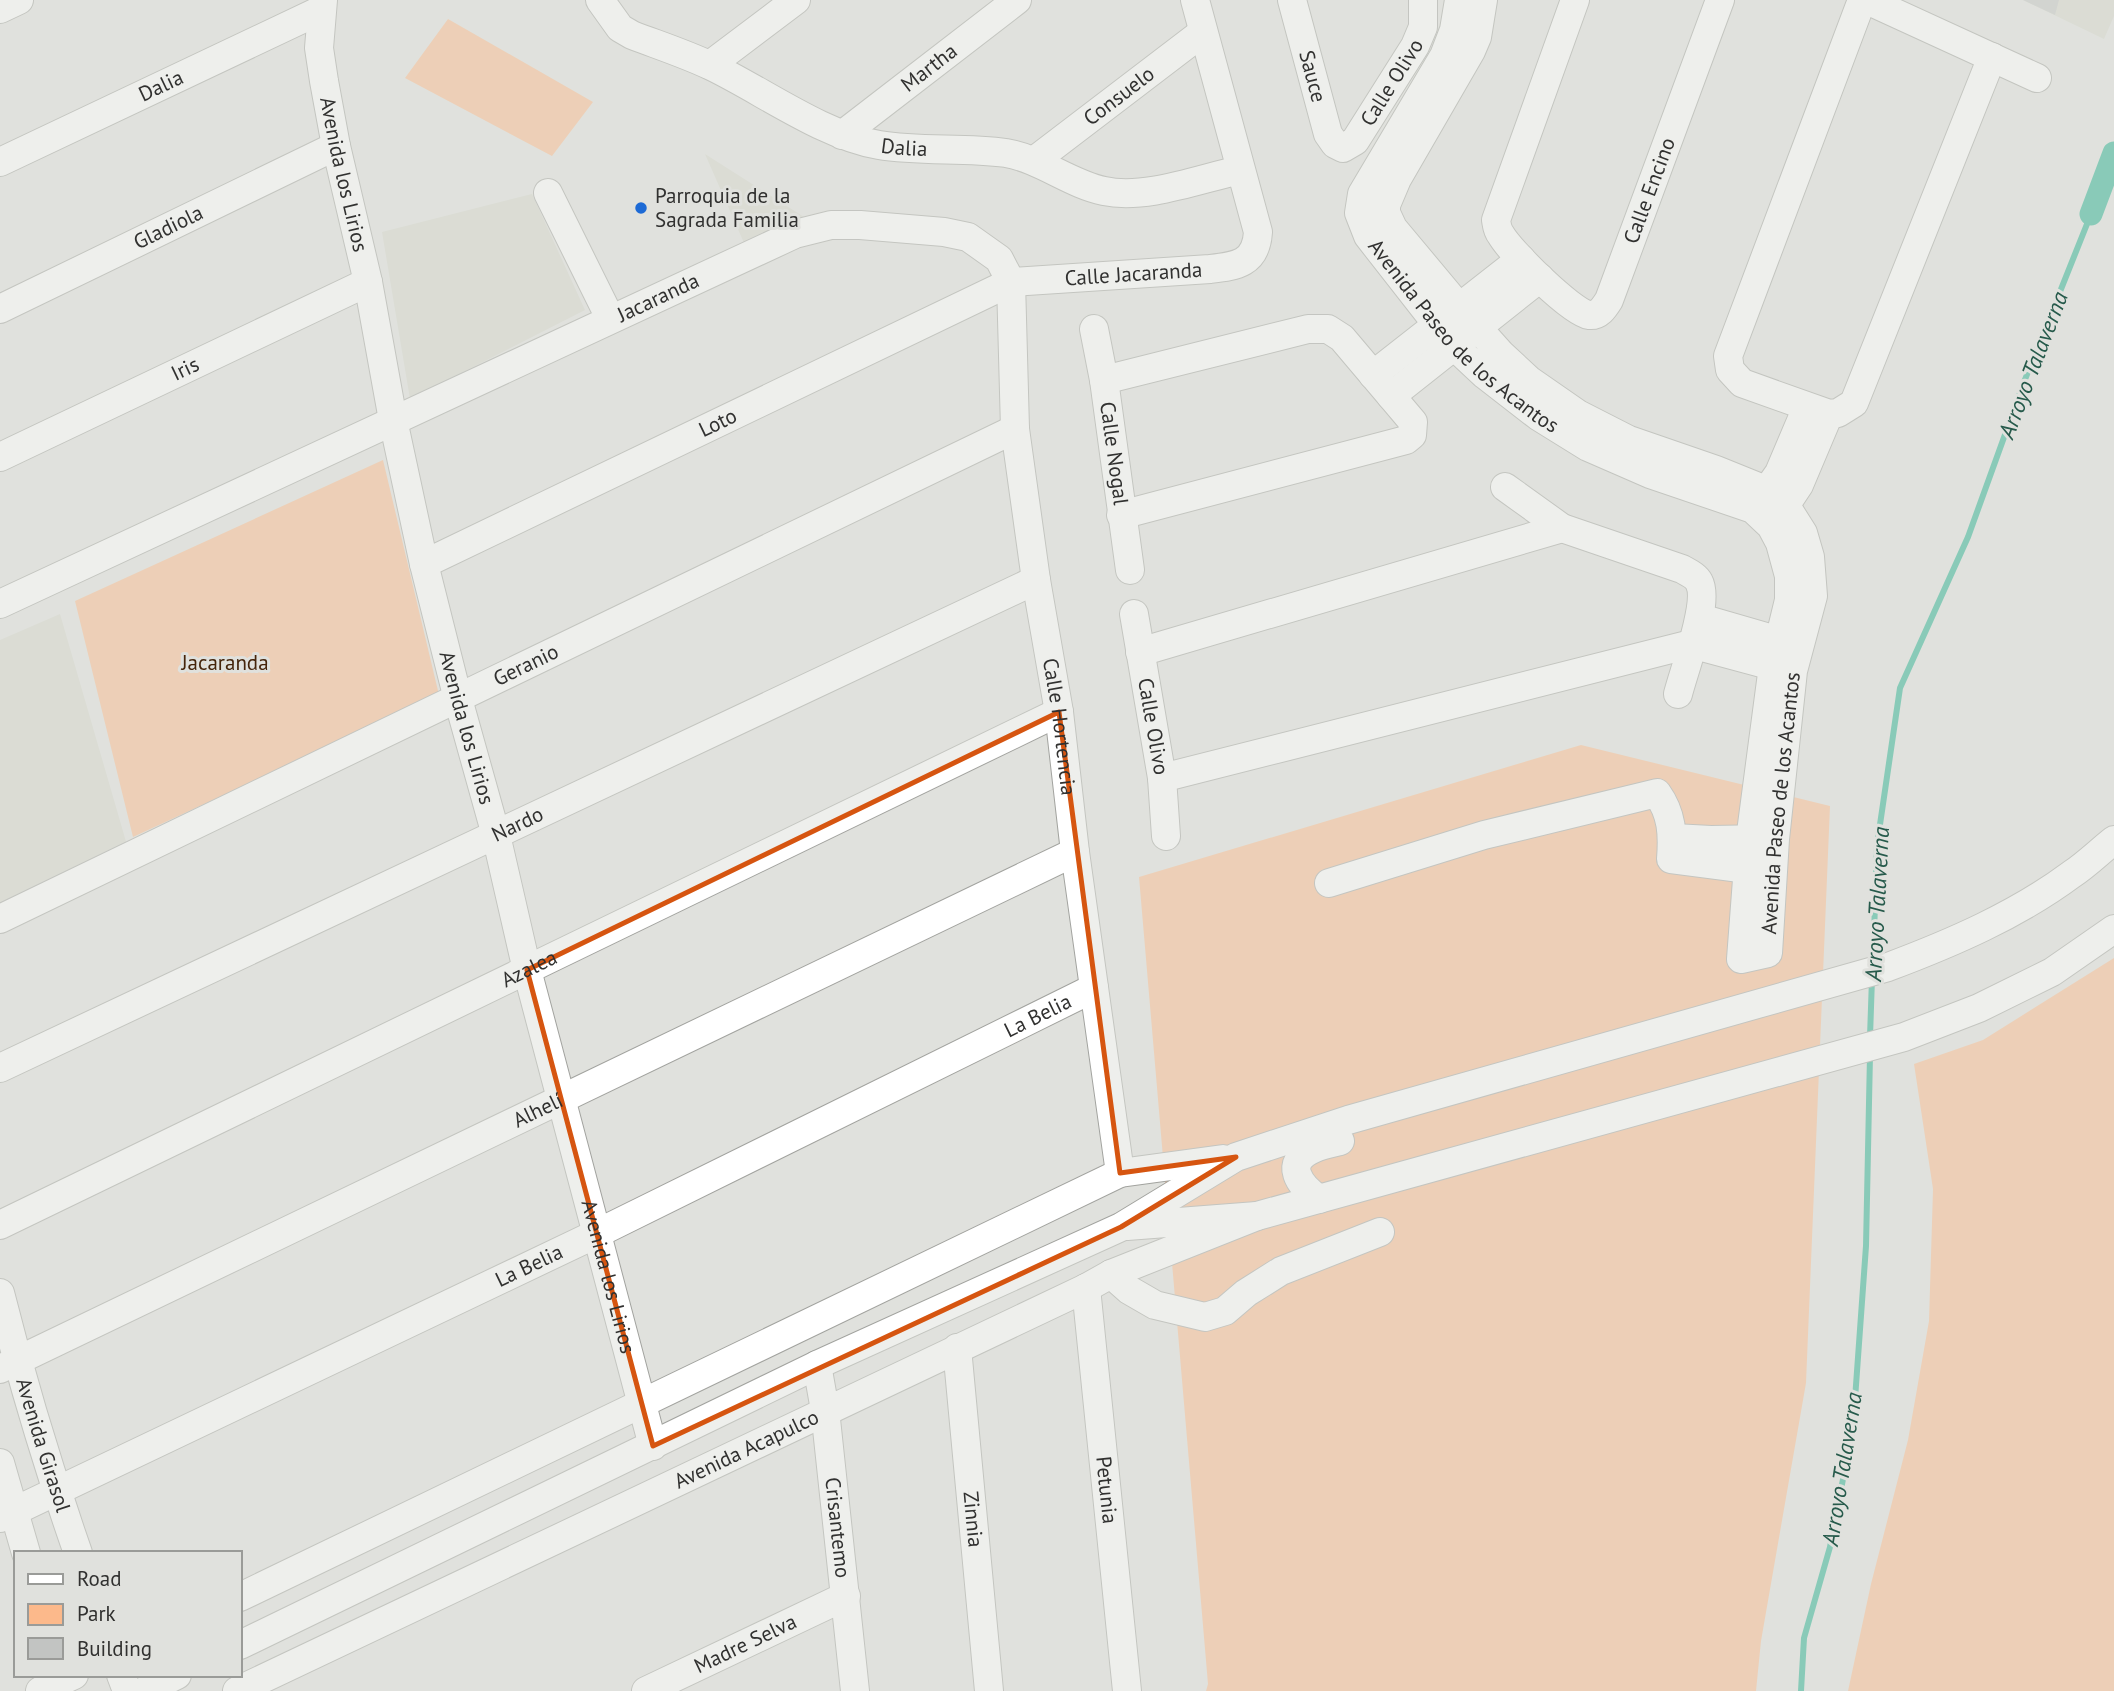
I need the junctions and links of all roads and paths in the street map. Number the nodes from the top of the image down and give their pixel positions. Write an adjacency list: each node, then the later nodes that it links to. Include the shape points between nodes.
1 (19, 0): 14 (street)
2 (600, 0): 17 (street, Dalia, via 620,28)
3 (796, 0): 17 (street)
4 (1017, 0): 19 (street, Martha)
5 (1195, 0): 15 (street)
6 (1292, 0): 21 (street, Sauce, via 1328,134)
7 (1423, 0): 21 (street, Calle Olivo, via 1423,27 1406,63 1355,141 1348,148)
8 (1460, 0): 33 (street, Avenida Paseo de los Acantos, via 1444,56 1359,205 1368,236)
9 (1483, 0): 30 (street, Avenida Paseo de los Acantos, via 1471,51 1386,205 1393,228)
10 (1575, 0): 26 (street, Calle Encino, via 1496,220 1501,237)
11 (1720, 0): 26 (street, Calle Encino, via 1605,307 1590,315 1580,312)
12 (1865, 0): 16 (street); 36 (street, via 1728,356 1730,369 1742,383)
13 (322, 5): 20 (street, Avenida los Lirios, via 319,48); 23 (street, Dalia)
14 (0, 9)
15 (1203, 32): 22 (street, Consuelo); 24 (street)
16 (1992, 57): 18 (street); 36 (street, via 1858,395 1848,409)
17 (710, 65): 19 (street, Dalia)
18 (2037, 78)
19 (842, 135): 22 (street, Dalia, via 879,145 1006,153)
20 (337, 146): 27 (street, Avenida los Lirios); 29 (street, Gladiola)
21 (1339, 147)
22 (1034, 161): 24 (street, Dalia, via 1087,185 1125,193)
23 (0, 162)
24 (1240, 170): 28 (street, Calle Jacaranda, via 1258,232 1251,256 1238,264 1210,270)
25 (548, 193): 31 (street)
26 (1531, 268): 30 (street)
27 (368, 282): 37 (street, Avenida los Lirios); 39 (street, Iris)
28 (1011, 282): 31 (street, Jacaranda, via 999,259 968,237 831,225 795,234); 38 (street, Calle Hortencia); 44 (street, Loto)
29 (0, 309)
30 (1468, 317): 33 (street); 41 (street, Avenida Paseo de los Acantos, via 1530,380 1578,414 1657,451 1716,470)
31 (610, 318): 37 (street, Jacaranda)
32 (1094, 329): 34 (street)
33 (1446, 335): 35 (street); 41 (street, Avenida Paseo de los Acantos, via 1511,396 1588,447 1650,474)
34 (1104, 380): 35 (street, Calle Nogal, via 1319,328 1342,338); 42 (street, Calle Nogal)
35 (1382, 385): 42 (street, Calle Nogal, via 1413,422 1412,436 1406,440)
36 (1818, 410): 41 (street, via 1789,454)
37 (393, 420): 44 (street, Avenida los Lirios); 47 (street, Jacaranda)
38 (1015, 429): 46 (street, Calle Hortencia); 53 (street, Geranio)
39 (0, 457)
40 (1505, 487): 43 (street)
41 (1770, 508): 51 (street, Avenida Paseo de los Acantos, via 1789,576)
42 (1121, 515): 45 (street)
43 (1562, 528): 49 (street, via 1693,575 1703,597); 50 (street, Calle Olivo)
44 (424, 564): 53 (street, Avenida los Lirios)
45 (1130, 570)
46 (1036, 580): 54 (street, Calle Hortencia); 56 (street, Nardo)
47 (0, 604)
48 (1135, 614): 50 (street)
49 (1696, 631): 51 (street); 52 (street); 55 (street, Calle Olivo)
50 (1140, 652): 55 (street, Calle Olivo)
51 (1787, 657): 59 (street, Avenida Paseo de los Acantos)
52 (1678, 694)
53 (458, 699): 56 (street, Avenida los Lirios); 63 (street, Geranio)
54 (1059, 712): 61 (street, Calle Hortencia); 65 (street, Azalea)
55 (1162, 778): 57 (street)
56 (496, 835): 65 (street, Avenida los Lirios); 67 (street, Nardo)
57 (1166, 836)
58 (1673, 838): 59 (street); 59 (street, Avenida Paseo de los Acantos, via 1671,859 1761,869); 62 (street, via 1669,816 1657,793 1484,835)
59 (1763, 839)
60 (2114, 840): 69 (street, via 2071,875 1951,944 1888,967)
61 (1075, 852): 66 (street, Calle Hortencia); 68 (street, Alhelí)
62 (1329, 883)
63 (0, 919)
64 (2114, 929): 72 (street, via 2052,972 1979,1008 1904,1037)
65 (527, 970): 68 (street, Avenida los Lirios); 74 (street, Azalea)
66 (1094, 988): 71 (street, Calle Hortencia); 76 (street, La Belia)
67 (0, 1068)
68 (561, 1098): 76 (street, Avenida los Lirios); 82 (street, Alhelí)
69 (1412, 1101): 70 (street); 72 (street, via 1373,1131 1311,1149 1299,1160 1296,1173 1300,1183)
70 (1236, 1157): 71 (street); 75 (street)
71 (1120, 1173): 84 (street)
72 (1319, 1199): 73 (street)
73 (1257, 1216): 75 (street); 78 (street, Avenida Acapulco)
74 (0, 1225)
75 (1121, 1227): 83 (street, Avenida Acapulco)
76 (598, 1233): 84 (street, Avenida los Lirios); 88 (street, La Belia)
77 (1380, 1233): 78 (street, via 1281,1271 1225,1311 1205,1317 1155,1305)
78 (1111, 1273): 79 (street, Avenida Acapulco)
79 (1086, 1288): 81 (street, Avenida Acapulco); 103 (street, Petunia)
80 (0, 1293): 82 (street, Avenida Girasol)
81 (957, 1348): 85 (street, Avenida Acapulco); 102 (street, Zinnia)
82 (9, 1365): 88 (street, Avenida Girasol)
83 (817, 1365): 85 (street, Crisantemo); 86 (street, Avenida Acapulco)
84 (642, 1402): 86 (street, Avenida los Lirios); 92 (street)
85 (825, 1410): 93 (street, Crisantemo); 99 (street, Avenida Acapulco)
86 (653, 1446): 94 (street, Avenida Acapulco)
87 (0, 1463): 89 (street)
88 (57, 1493): 89 (street, La Belia); 91 (street, Avenida Girasol)
89 (6, 1515): 90 (street)
90 (25, 1551)
91 (77, 1551)
92 (242, 1596)
93 (846, 1596): 100 (street, Madre Selva); 101 (street, Crisantemo)
94 (242, 1644)
95 (173, 1677): 98 (street)
96 (69, 1680): 97 (street)
97 (40, 1691)
98 (144, 1691)
99 (237, 1691)
100 (646, 1691)
101 (855, 1691)
102 (989, 1691)
103 (1127, 1691)

